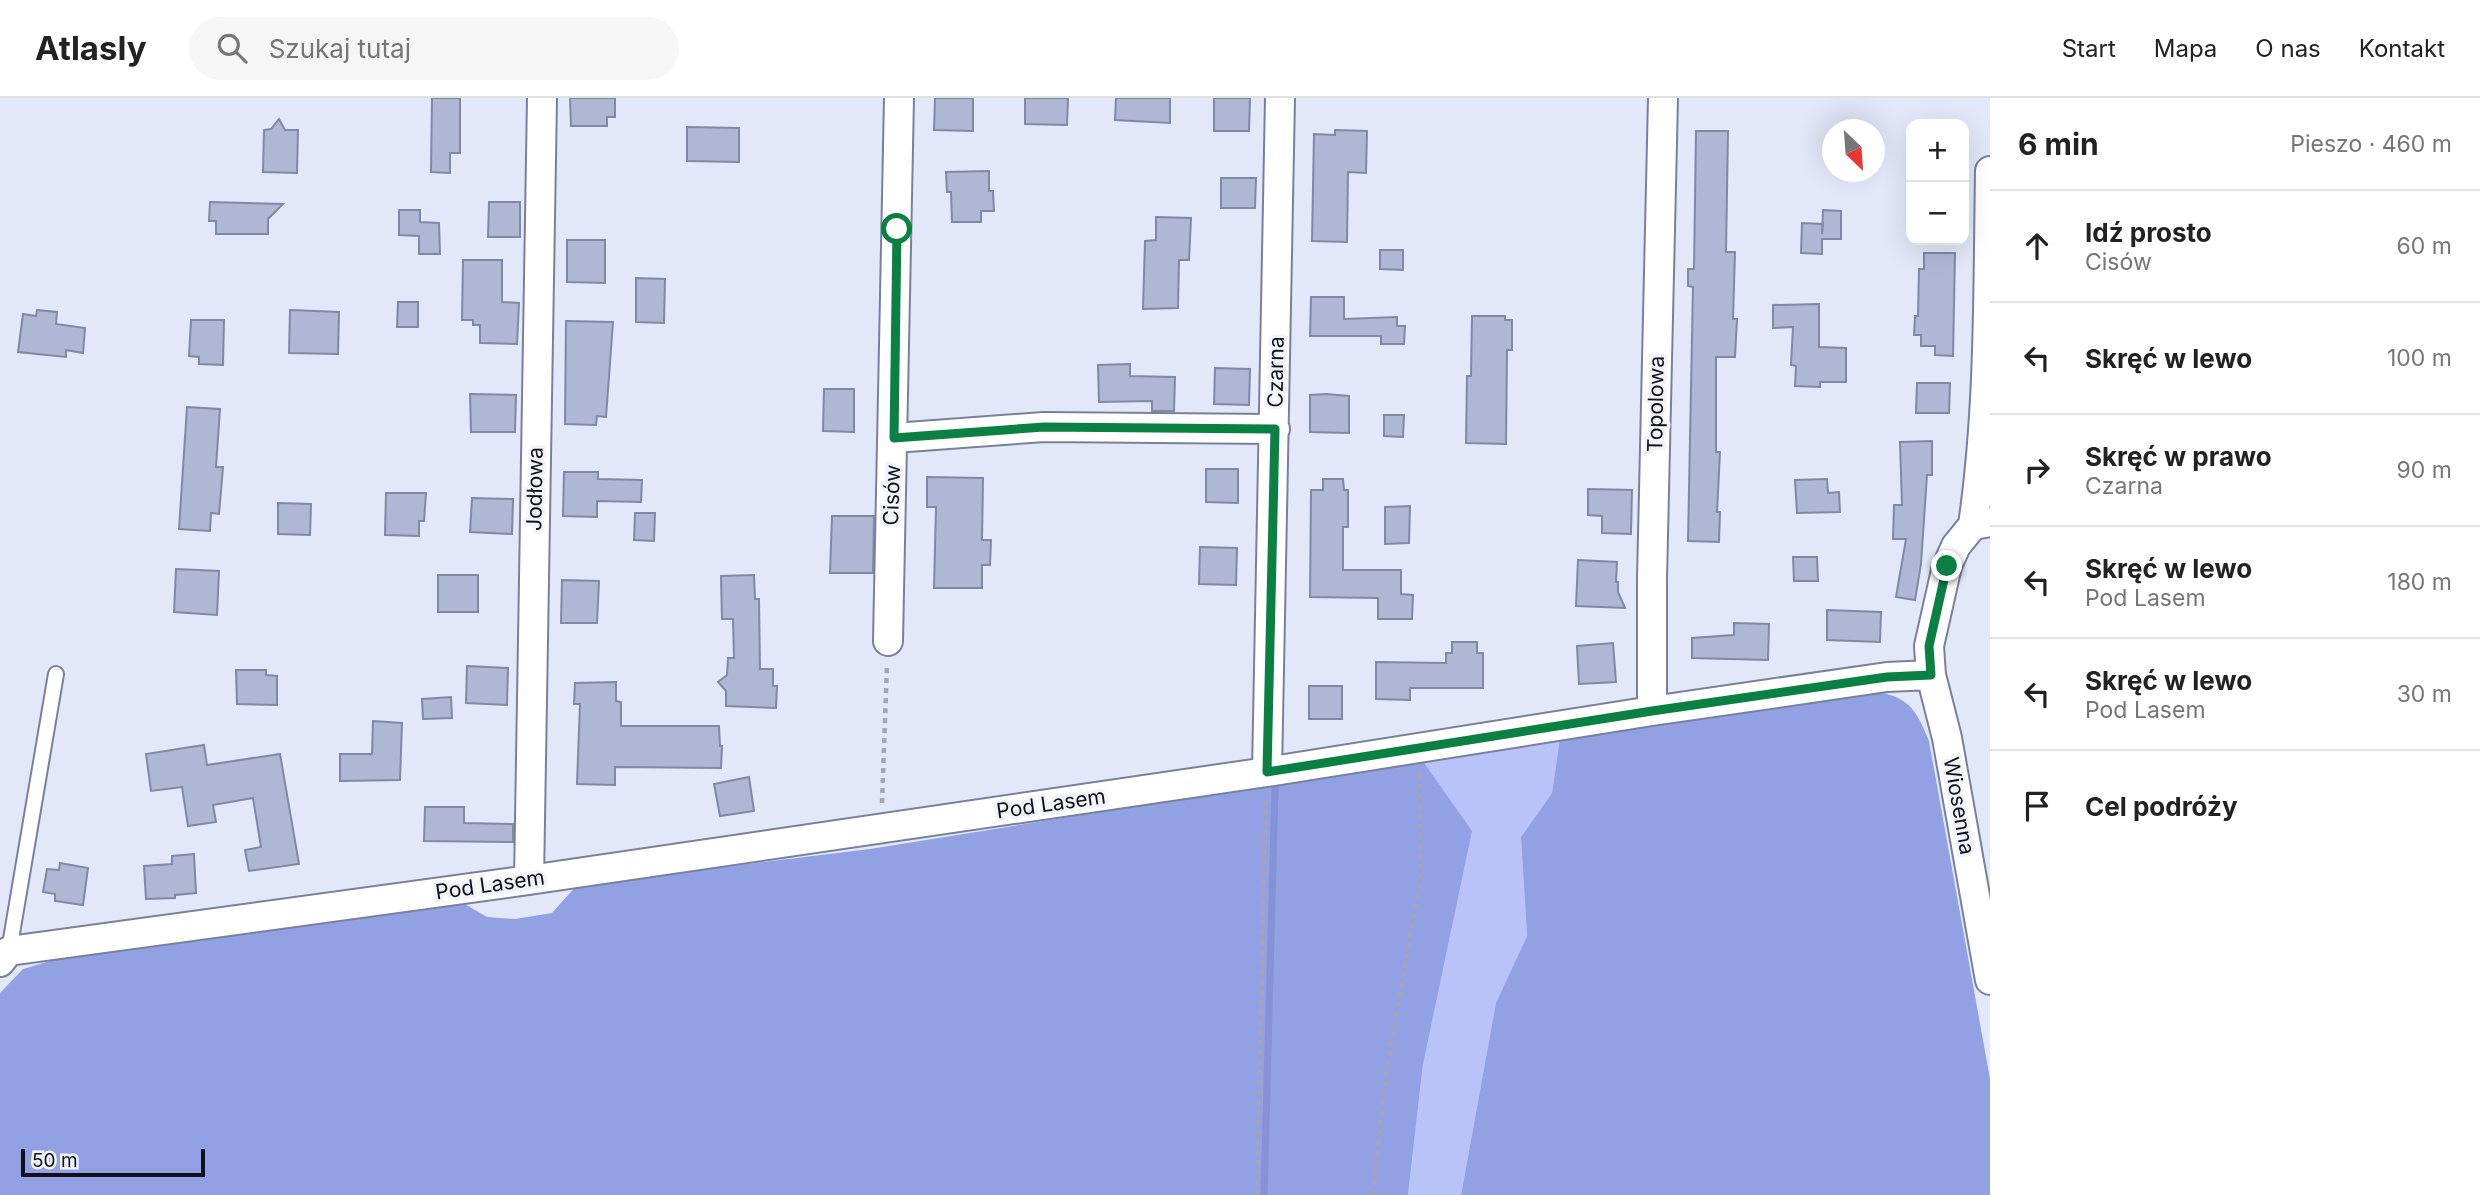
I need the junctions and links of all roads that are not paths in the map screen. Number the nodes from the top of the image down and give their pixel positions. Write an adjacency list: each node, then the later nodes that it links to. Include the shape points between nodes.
1 (542, 98): 14 (street, Jodłowa)
2 (899, 98): 7 (street, Cisów)
3 (1280, 98): 6 (street, Czarna)
4 (1663, 98): 12 (street, Topolowa)
5 (1990, 171): 8 (street)
6 (1275, 429): 7 (street, via 1044,427); 13 (street, Czarna)
7 (894, 438): 9 (street, Cisów)
8 (1981, 524): 11 (street, via 1956,546 1947,566 1929,646)
9 (888, 641)
10 (56, 674): 15 (lane)
11 (1931, 675): 12 (street, Pod Lasem, via 1887,677); 16 (street, Wiosenna, via 1947,737)
12 (1652, 711): 13 (street, Pod Lasem)
13 (1267, 772): 14 (street, Pod Lasem)
14 (528, 880): 15 (street, Pod Lasem)
15 (4, 956)
16 (1990, 980)

